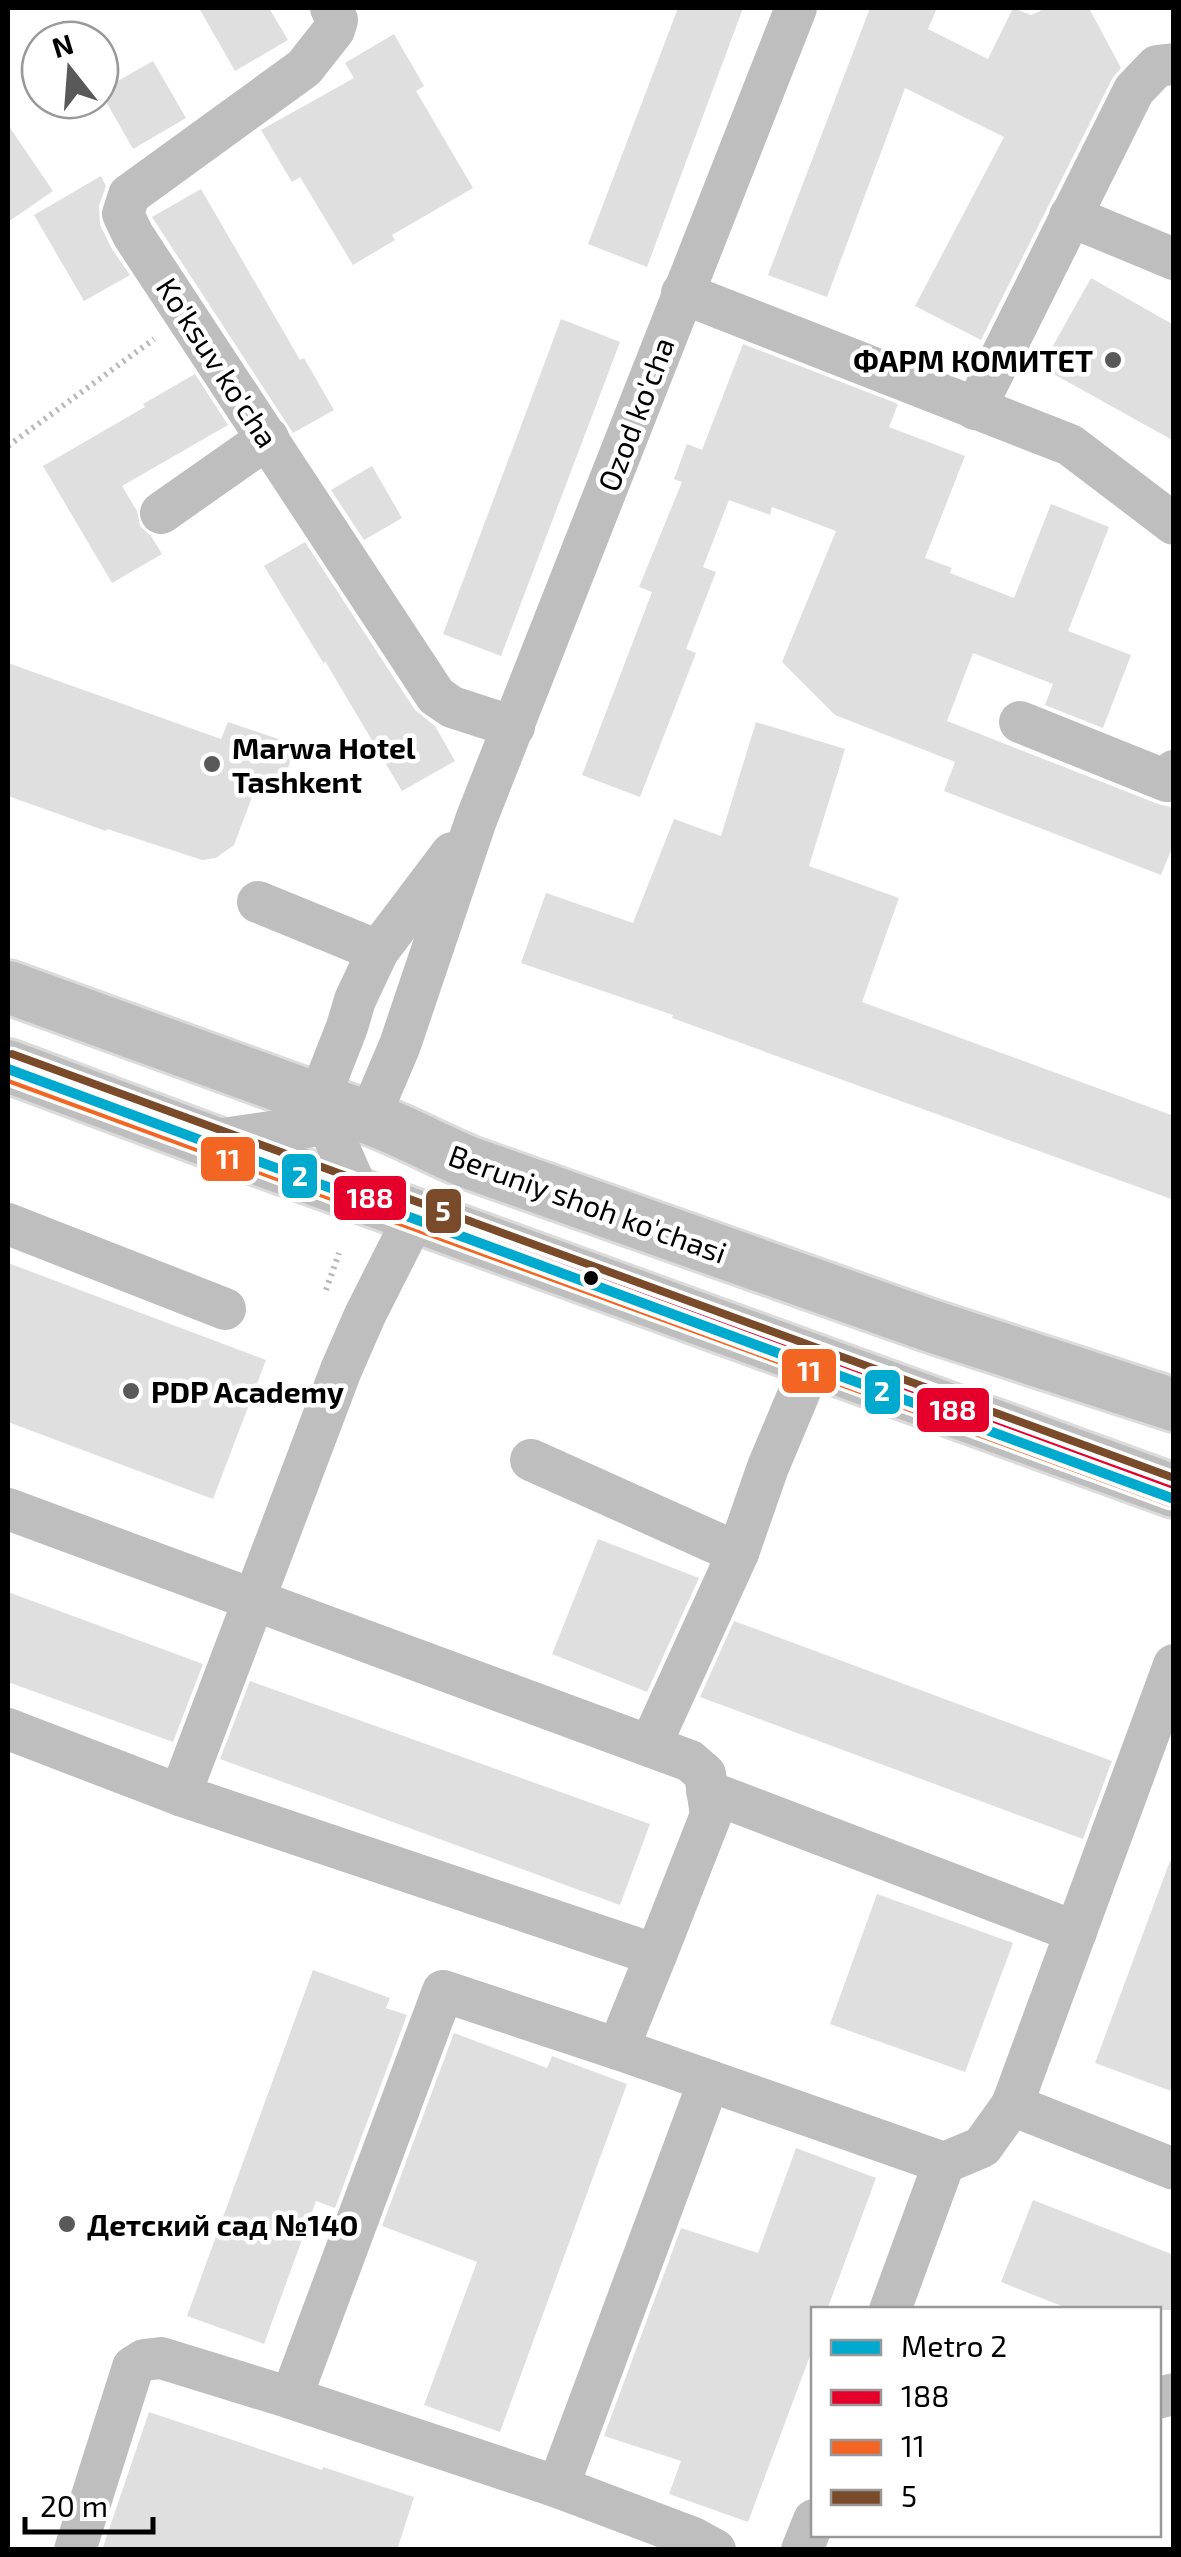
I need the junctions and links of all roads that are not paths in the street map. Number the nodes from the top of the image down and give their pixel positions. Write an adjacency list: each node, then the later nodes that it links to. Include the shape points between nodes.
1 (331, 8): 8 (street, Ko'ksuv ko'cha, via 334,30 304,68 129,195 123,214)
2 (796, 8): 6 (street, Ozod ko'cha)
3 (1174, 64): 4 (street, via 1157,66 1134,90)
4 (1070, 216): 5 (street); 7 (street)
5 (1174, 258)
6 (682, 293): 7 (street); 12 (street, Ozod ko'cha)
7 (974, 410): 10 (street, via 1070,445)
8 (268, 438): 9 (street); 12 (street, Ko'ksuv ko'cha, via 436,696 452,708)
9 (161, 514)
10 (1174, 524)
11 (1020, 722): 13 (street, via 1168,781)
12 (514, 727): 14 (street, Ozod ko'cha)
13 (1174, 771)
14 (476, 820): 16 (street, Ozod ko'cha); 19 (street, Ozod ko'cha, via 400,1045)
15 (258, 902): 16 (street)
16 (378, 951): 19 (street, Ozod ko'cha, via 347,1027)
17 (8, 987): 19 (main road, Beruniy shoh ko'chasi)
18 (8, 1066): 20 (main road)
19 (338, 1114): 20 (street); 21 (main road, Beruniy shoh ko'chasi, via 405,1132); 22 (street)
20 (210, 1142): 22 (main road)
21 (445, 1153): 23 (main road); 27 (main road, Beruniy shoh ko'chasi)
22 (360, 1196): 23 (main road)
23 (415, 1216): 26 (main road); 32 (street, via 341,1370)
24 (8, 1224): 25 (street)
25 (225, 1308)
26 (814, 1360): 29 (main road); 31 (street)
27 (1174, 1405)
28 (531, 1460): 31 (street)
29 (1174, 1490)
30 (8, 1509): 32 (street)
31 (738, 1554): 35 (street)
32 (256, 1600): 35 (street); 37 (street)
33 (1174, 1665): 38 (street)
34 (8, 1730): 37 (street)
35 (650, 1746): 36 (street, via 690,1761 704,1774)
36 (707, 1792): 38 (street); 39 (street, via 710,1816)
37 (180, 1794): 39 (street)
38 (1076, 1932): 42 (street)
39 (656, 1955): 40 (street)
40 (618, 2050): 41 (street); 46 (street, via 443,1990)
41 (709, 2081): 43 (street); 47 (street)
42 (1012, 2105): 43 (street, via 982,2146); 44 (street)
43 (944, 2163): 45 (street)
44 (1174, 2169)
45 (891, 2307)
46 (290, 2398): 47 (street); 48 (street, via 160,2358 134,2367)
47 (558, 2486): 49 (street)
48 (75, 2550)
49 (715, 2550)

